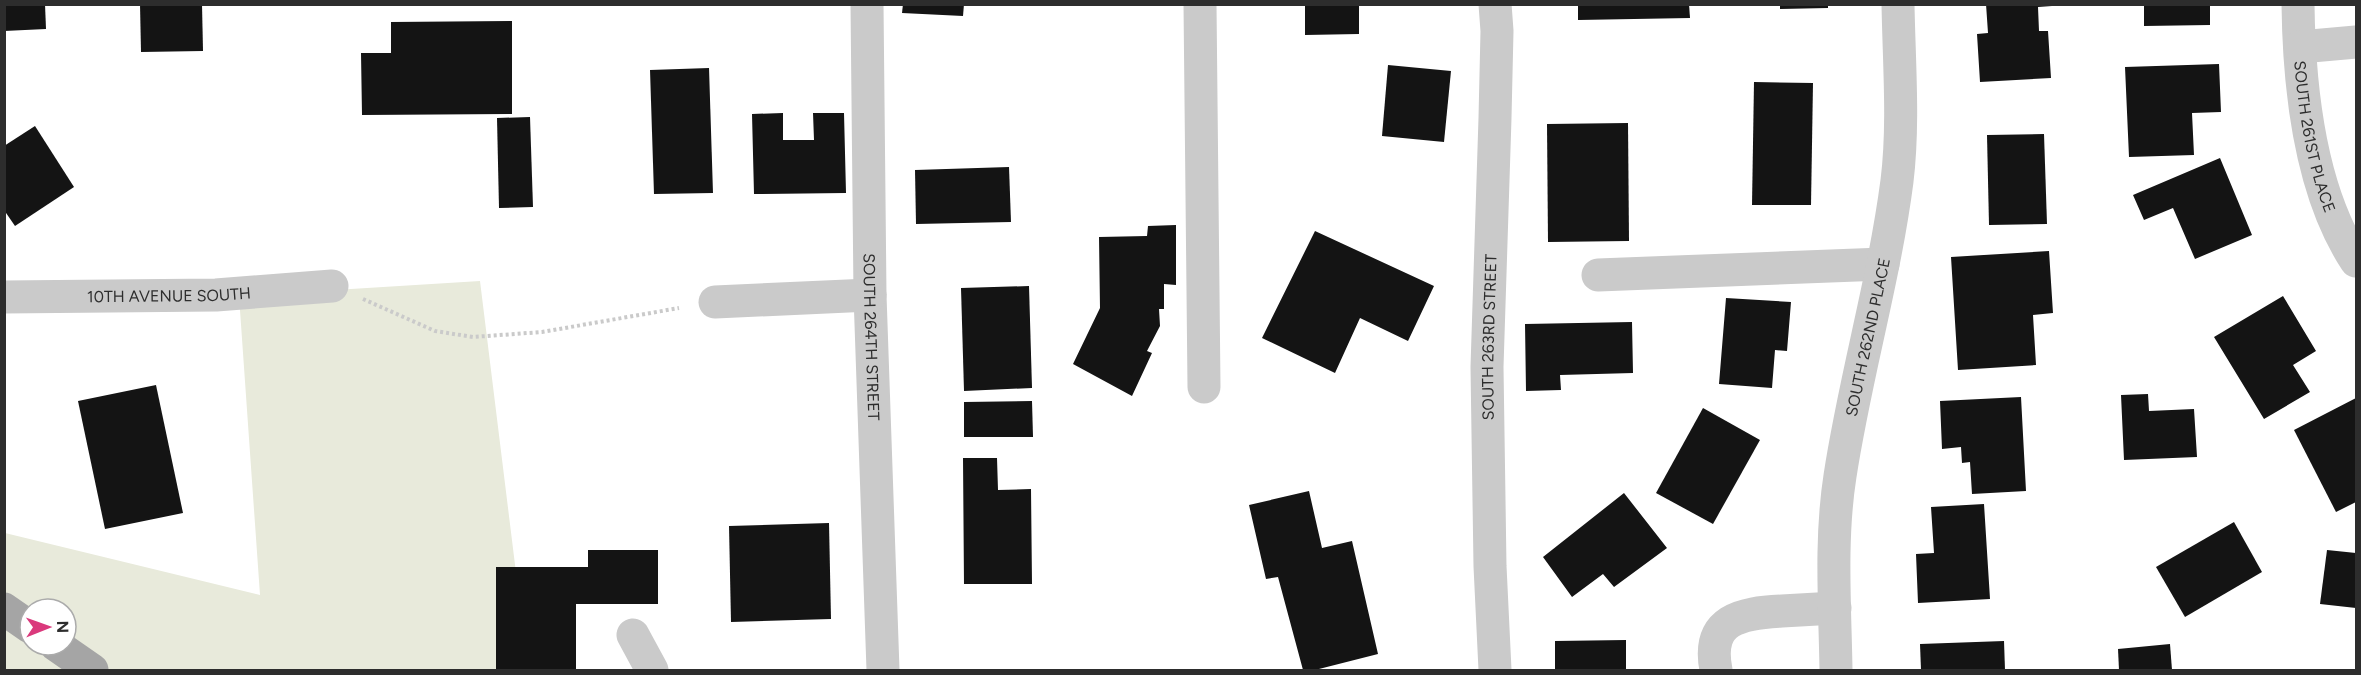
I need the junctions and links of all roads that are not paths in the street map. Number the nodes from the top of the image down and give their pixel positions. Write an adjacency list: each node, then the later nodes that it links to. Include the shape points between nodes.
1 (867, 4): 12 (street, SOUTH 264TH STREET)
2 (1200, 4): 15 (street)
3 (1495, 4): 24 (street, SOUTH 263RD STREET, via 1496,118 1487,367)
4 (1898, 4): 9 (street, SOUTH 262ND PLACE, via 1897,179)
5 (2298, 4): 7 (street, SOUTH 261ST PLACE)
6 (2356, 42): 7 (street)
7 (2300, 47): 8 (street, SOUTH 261ST PLACE, via 2310,139 2327,202)
8 (2356, 261)
9 (1883, 264): 10 (street); 16 (street, SOUTH 262ND PLACE, via 1839,477)
10 (1598, 275)
11 (332, 286): 13 (street, 10TH AVENUE SOUTH, via 216,296)
12 (870, 295): 14 (street); 21 (street, SOUTH 264TH STREET)
13 (4, 297)
14 (715, 302)
15 (1204, 387)
16 (1835, 608): 25 (street, via 1755,612 1730,621 1714,642); 26 (street, SOUTH 262ND PLACE)
17 (4, 609): 18 (main road)
18 (18, 619)
19 (633, 634): 23 (street)
20 (73, 657): 22 (main road)
21 (874, 667)
22 (92, 670)
23 (651, 670)
24 (1495, 670)
25 (1716, 670)
26 (1836, 670)

